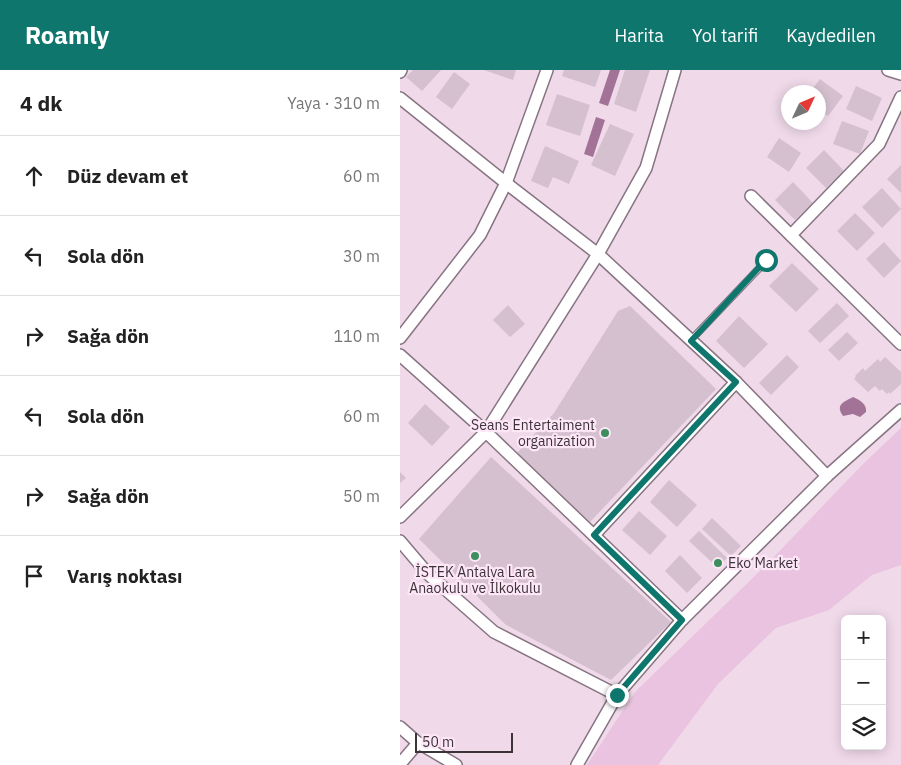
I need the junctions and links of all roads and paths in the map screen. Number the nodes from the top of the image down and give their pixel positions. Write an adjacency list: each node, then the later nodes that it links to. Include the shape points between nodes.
1 (547, 70): 7 (street)
2 (675, 70): 10 (street, via 646,168)
3 (888, 70): 4 (street)
4 (901, 74)
5 (901, 97): 9 (street, via 879,144)
6 (400, 98): 7 (street)
7 (506, 183): 10 (street); 12 (street, via 480,234)
8 (751, 196): 9 (street)
9 (791, 235): 14 (street)
10 (598, 254): 13 (street); 18 (street)
11 (766, 260): 13 (lane)
12 (400, 338)
13 (691, 341): 16 (street)
14 (901, 344)
15 (400, 355): 18 (street)
16 (736, 382): 19 (street); 21 (street)
17 (901, 410): 19 (street)
18 (486, 432): 20 (street); 21 (street)
19 (827, 476): 23 (street)
20 (400, 517)
21 (594, 535): 23 (street)
22 (400, 541): 24 (street, via 428,574 494,632)
23 (682, 620): 24 (street)
24 (617, 695): 29 (street)
25 (400, 727): 26 (street)
26 (418, 743): 27 (street); 28 (street)
27 (400, 764)
28 (456, 765)
29 (577, 765)

